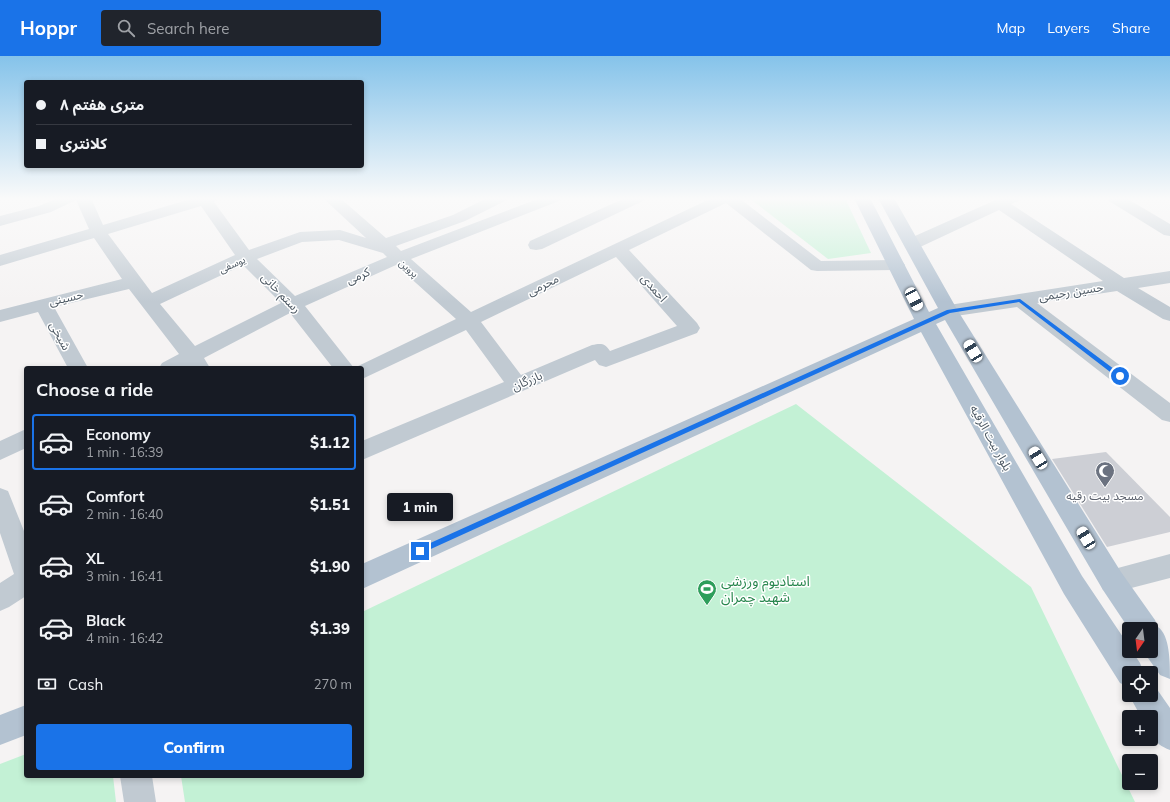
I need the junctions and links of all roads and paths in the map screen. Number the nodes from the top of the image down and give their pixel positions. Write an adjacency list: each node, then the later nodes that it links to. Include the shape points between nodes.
1 (98, 232): 22 (street)
2 (95, 233): 19 (street)
3 (229, 233): 18 (street, رستم خانی)
4 (370, 233): 17 (street, پروین)
5 (428, 233): 17 (street)
6 (446, 233): 17 (street, کرمی)
7 (562, 233): 15 (street)
8 (652, 233): 16 (street, محرمی)
9 (774, 233): 20 (street, via 817,266)
10 (880, 233): 20 (main road, بلوار بیت الرقیه)
11 (906, 233): 14 (main road)
12 (937, 233): 14 (street)
13 (1050, 233): 23 (street)
14 (912, 244): 28 (main road)
15 (536, 245)
16 (619, 249): 31 (street, محرمی); 33 (street, احمدی)
17 (390, 251): 18 (street, یوسفی, via 340,235 300,237); 27 (street, کرمی); 31 (street, پروین)
18 (245, 257): 25 (street, یوسفی); 27 (street, رستم خانی)
19 (0, 261)
20 (896, 265): 32 (main road, بلوار بیت الرقیه)
21 (1170, 277): 23 (street, حسین رحیمی)
22 (133, 282): 25 (street); 26 (street, حسینی)
23 (1121, 285): 24 (street, حسین رحیمی); 29 (street)
24 (1020, 300): 28 (street, حسین رحیمی); 40 (street)
25 (149, 302): 34 (street)
26 (43, 304): 30 (street, حسینی); 35 (street, شیخی)
27 (293, 304): 34 (street, کرمی); 37 (street, رستم خانی)
28 (949, 311): 32 (main road); 48 (main road)
29 (1170, 315)
30 (0, 316)
31 (470, 321): 38 (street, محرمی); 39 (street, پروین)
32 (925, 322): 47 (main road); 53 (main road, بلوار بیت الرقیه, via 1073,585)
33 (690, 328): 39 (street, بازرگان, via 606,360 599,350)
34 (196, 362): 36 (street, کرمی)
35 (77, 366)
36 (178, 366)
37 (342, 366)
38 (364, 371)
39 (518, 385): 42 (street, بازرگان)
40 (1170, 414)
41 (24, 439): 43 (street)
42 (364, 449)
43 (0, 451)
44 (0, 498): 45 (street)
45 (24, 566)
46 (1170, 566): 48 (street)
47 (364, 576)
48 (1112, 581): 51 (main road)
49 (24, 582): 50 (street)
50 (0, 598)
51 (1140, 622)
52 (1158, 648): 54 (main road)
53 (1125, 666)
54 (1170, 666)
55 (1149, 702): 58 (main road)
56 (24, 721): 57 (main road)
57 (0, 730)
58 (1170, 735)
59 (136, 778): 60 (street)
60 (140, 802)

